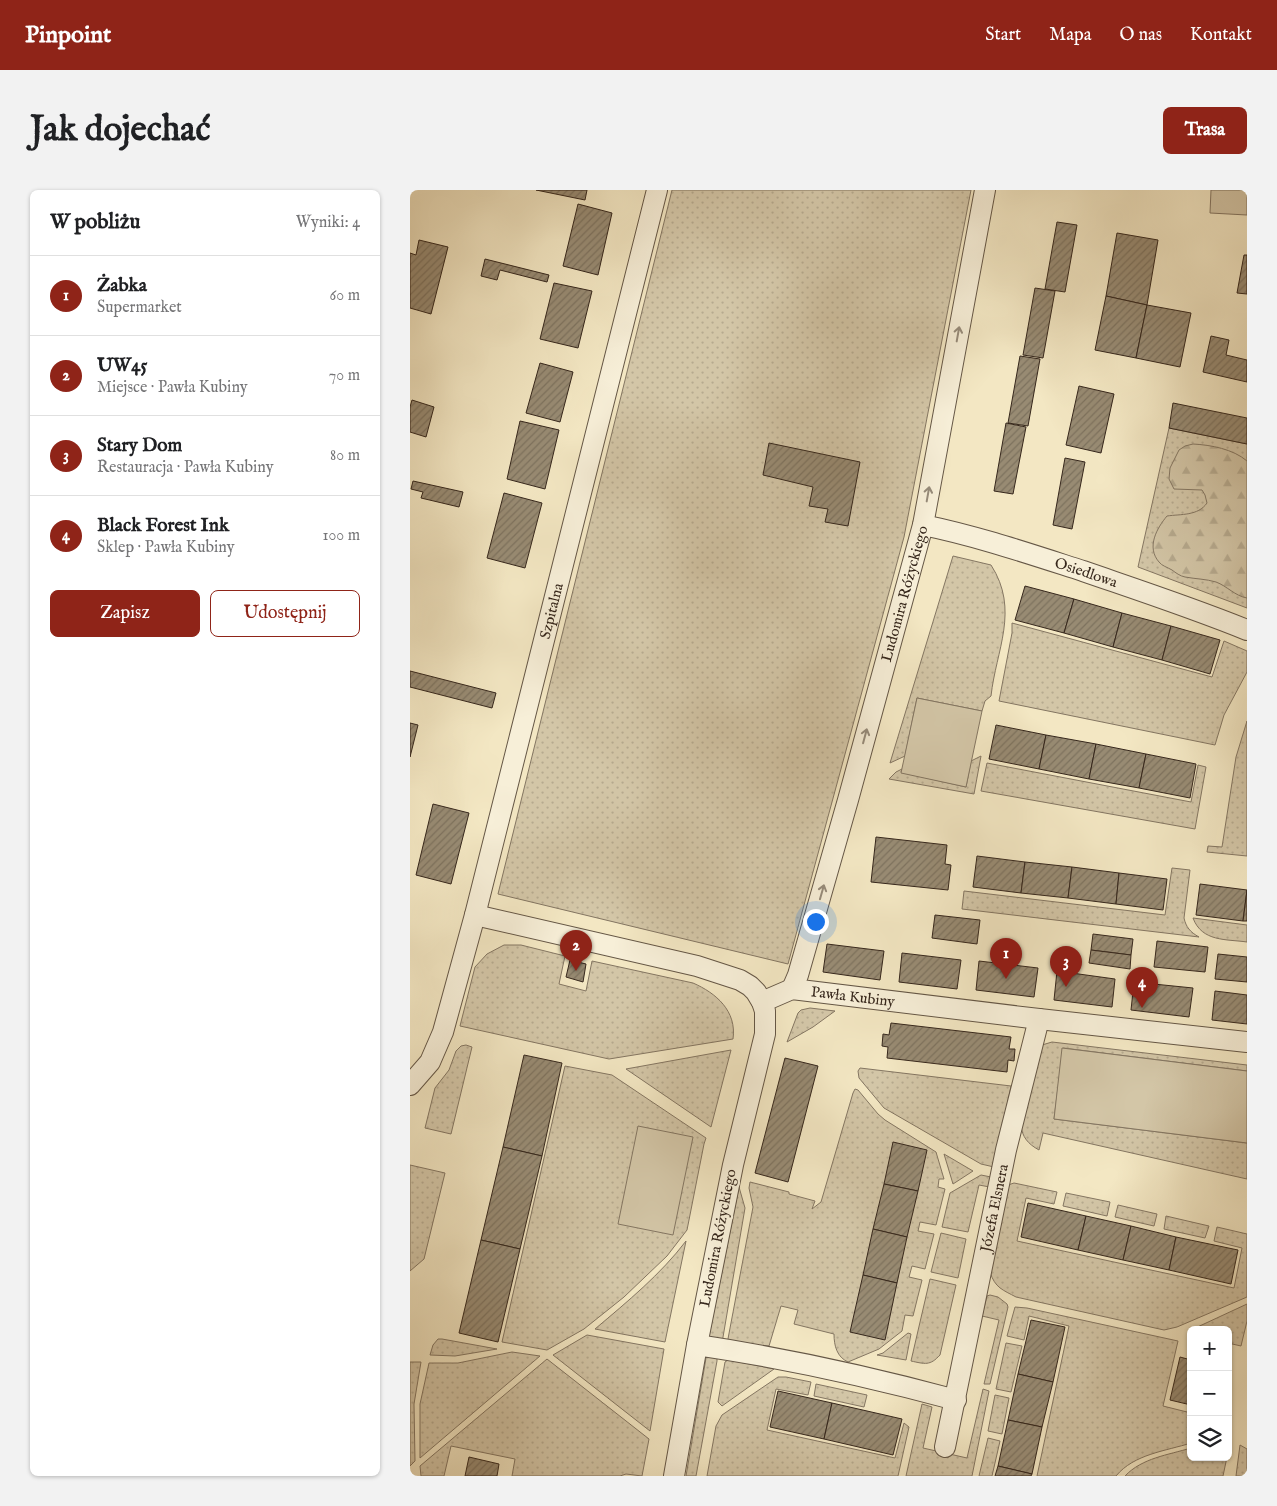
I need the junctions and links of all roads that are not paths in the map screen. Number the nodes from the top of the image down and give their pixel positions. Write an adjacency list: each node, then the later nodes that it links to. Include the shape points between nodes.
1 (657, 190): 5 (street, Szpitalna)
2 (985, 190): 3 (street, Ludomira Różyckiego, one-way to 2)
3 (923, 525): 4 (street, Osiedlowa, via 1032,554 1198,610); 6 (street, Ludomira Różyckiego, one-way to 3)
4 (1247, 630)
5 (476, 915): 7 (street, via 697,966 740,980 756,992); 10 (street, Szpitalna, via 443,1032 430,1062)
6 (792, 989): 7 (street, Pawła Kubiny); 8 (street, Pawła Kubiny)
7 (762, 1002): 11 (street, Ludomira Różyckiego, via 765,1034 733,1165)
8 (1039, 1019): 9 (street, Pawła Kubiny); 12 (street, Józefa Elsnera, via 1006,1150)
9 (1247, 1042)
10 (410, 1085)
11 (697, 1345): 12 (street, via 789,1360); 14 (street, Ludomira Różyckiego)
12 (956, 1400): 13 (street, Józefa Elsnera)
13 (945, 1447)
14 (674, 1476)

